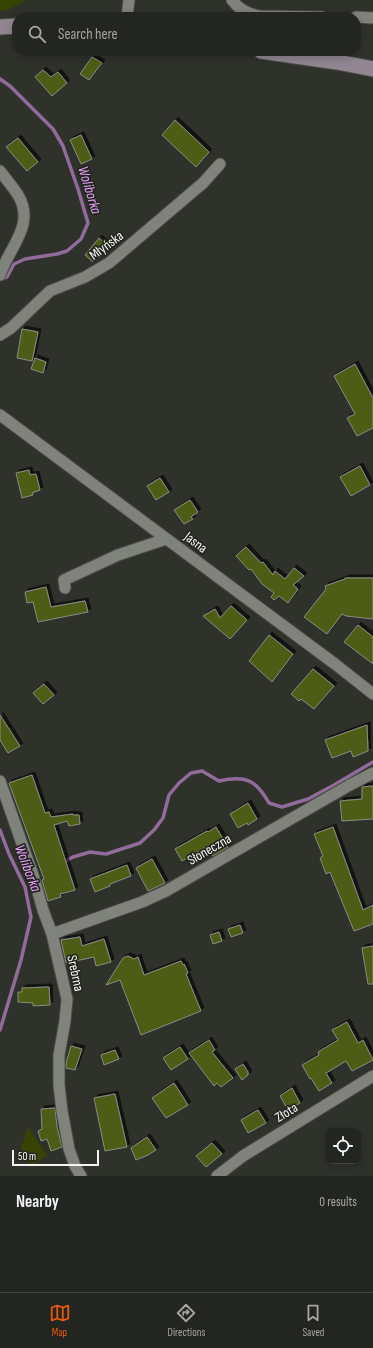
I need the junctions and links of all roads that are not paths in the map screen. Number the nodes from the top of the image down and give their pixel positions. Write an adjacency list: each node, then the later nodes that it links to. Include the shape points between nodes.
1 (129, 0): 3 (street)
2 (232, 0): 4 (street)
3 (128, 12)
4 (246, 12)
5 (361, 18): 6 (street)
6 (373, 18)
7 (12, 27): 8 (main road)
8 (0, 28)
9 (296, 56): 10 (main road)
10 (373, 69)
11 (220, 164): 14 (street, Młyńska, via 203,183 109,263 85,277 50,291 11,328)
12 (0, 171): 13 (street, via 19,196 25,211 25,223)
13 (0, 273)
14 (0, 335)
15 (0, 415): 16 (street, Jasna)
16 (166, 539): 17 (street, via 118,555 64,580); 18 (street, Jasna)
17 (65, 588)
18 (373, 694)
19 (373, 774): 21 (street, Słoneczna, via 166,891)
20 (0, 781): 21 (street, Srebrna)
21 (52, 934): 23 (street, Srebrna, via 66,999 58,1074 62,1110 72,1158)
22 (373, 1076): 24 (street, Złota, via 243,1156)
23 (81, 1176)
24 (217, 1176)

